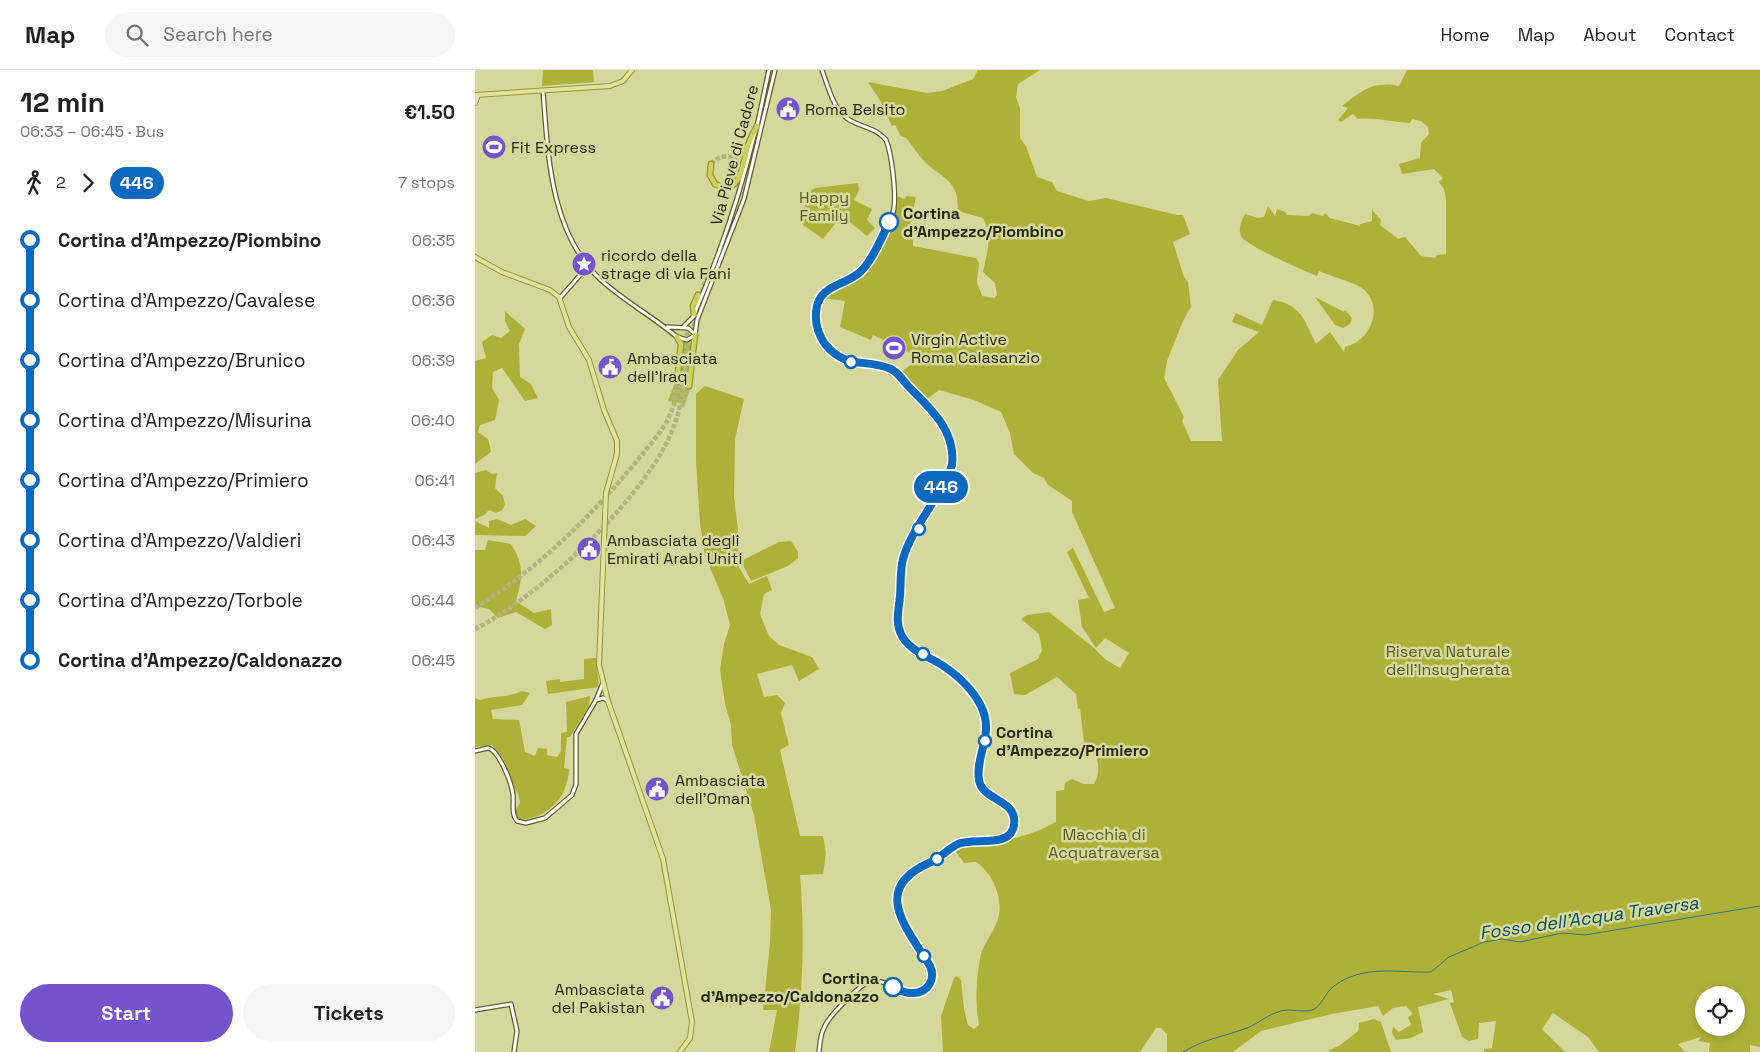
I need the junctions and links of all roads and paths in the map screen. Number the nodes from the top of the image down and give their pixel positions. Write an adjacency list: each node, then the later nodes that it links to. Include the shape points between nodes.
1 (632, 70): 5 (main road, via 623,81 612,85)
2 (769, 70): 8 (street, Via Pieve di Cadore)
3 (775, 70): 19 (street, Via Pieve di Cadore, via 747,190 698,319)
4 (822, 70): 29 (street, via 842,114 886,140 893,214 867,264 858,274 832,286 822,295 816,307 816,325 825,343 840,358 893,371 930,406 945,430 952,465 904,557 898,622 901,635 908,644 951,672 978,702 984,714 986,733 979,771 980,784 1011,809 1014,824 1011,833 1003,838 959,844 905,877 897,890 898,905 903,921 930,966 931,982 924,990 913,994 876,982 866,983 826,1023)
5 (543, 92): 6 (main road); 11 (street, via 548,152 559,206 569,234)
6 (477, 95): 7 (main road)
7 (475, 103)
8 (757, 126): 9 (highway, via 736,183 725,187 715,184 709,173); 14 (street, Via Pieve di Cadore, via 735,210)
9 (711, 164)
10 (475, 257): 13 (main road, via 513,277 550,290)
11 (588, 266): 13 (street); 15 (street, via 611,288)
12 (697, 296): 14 (highway)
13 (560, 298): 22 (main road, via 569,327 589,360 618,446 606,490 598,660)
14 (694, 314): 16 (street, Via Pieve di Cadore)
15 (665, 326): 17 (street); 18 (street)
16 (683, 327): 17 (street); 19 (street)
17 (676, 329): 18 (street)
18 (675, 335): 19 (street, via 687,340); 20 (highway, via 681,344)
19 (695, 335): 21 (highway)
20 (677, 382)
21 (689, 386)
22 (603, 683): 23 (street); 24 (main road)
23 (596, 700): 24 (street); 25 (street, via 576,734 574,792 555,812 542,820 523,823 516,820 512,790 497,754 488,748)
24 (607, 700): 28 (main road, via 657,838 667,876 692,1022 688,1041)
25 (475, 751)
26 (475, 1010): 27 (street, via 511,1004 517,1031)
27 (514, 1052)
28 (680, 1052)
29 (819, 1052)

